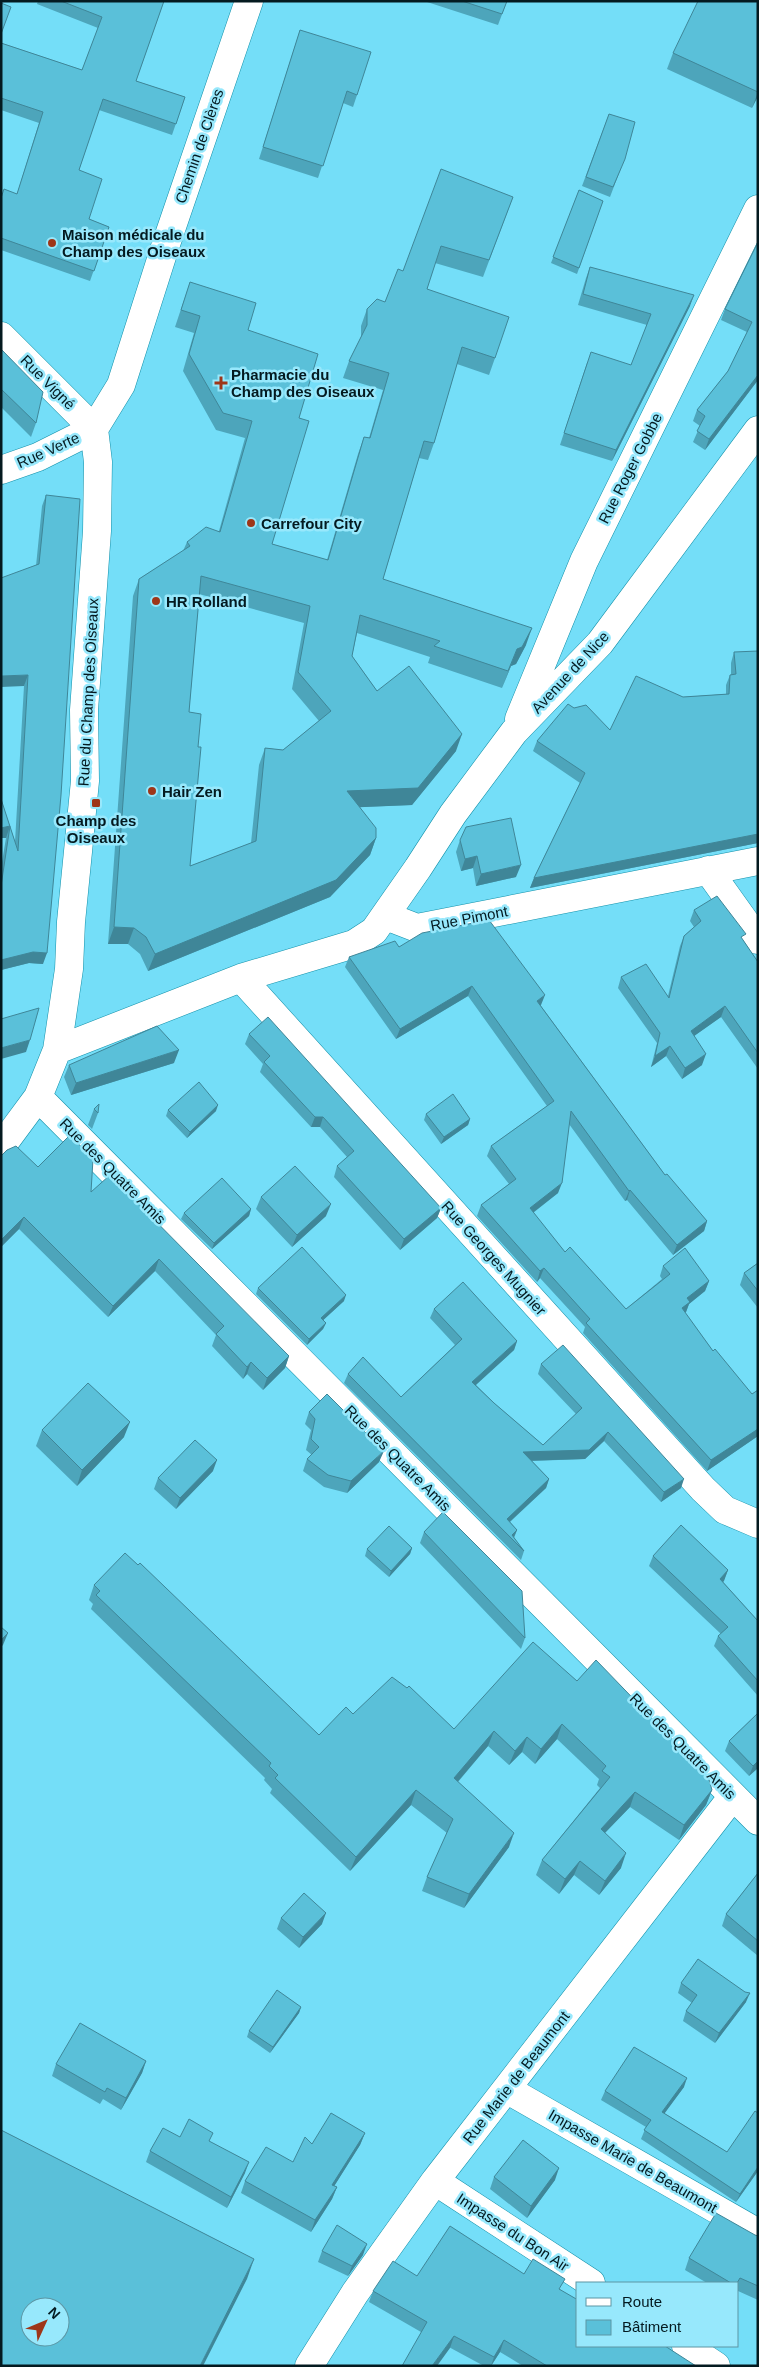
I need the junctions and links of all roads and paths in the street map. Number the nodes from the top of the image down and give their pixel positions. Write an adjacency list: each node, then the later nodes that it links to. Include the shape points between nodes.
1 (249, 1): 4 (street, Chemin de Clères, via 121,385)
2 (758, 209): 7 (street, Rue Roger Gobbe, via 584,561)
3 (1, 336): 4 (street, Rue Vigné)
4 (94, 429): 6 (street, Rue Verte, via 38,457); 13 (street, Rue du Champ des Oiseaux, via 99,489 84,710 85,781 69,969)
5 (758, 430): 7 (street, Avenue de Nice, via 600,643)
6 (1, 470)
7 (514, 732): 10 (street, Avenue de Nice, via 452,814)
8 (758, 862): 9 (street, Rue Pimont)
9 (708, 870): 10 (street, Rue Pimont, via 417,928); 11 (street)
10 (386, 916): 12 (street, via 374,931 354,944)
11 (758, 940)
12 (241, 978): 13 (street); 16 (street, Rue Georges Mugnier, via 703,1489 725,1510)
13 (58, 1050): 14 (street, Rue du Champ des Oiseaux)
14 (38, 1097): 15 (street, Rue du Champ des Oiseaux); 17 (street, Rue des Quatre Amis)
15 (1, 1147)
16 (758, 1524)
17 (733, 1796): 18 (street, Rue des Quatre Amis); 19 (street, Rue Marie de Beaumont)
18 (758, 1821)
19 (508, 2090): 20 (street, Rue Marie de Beaumont); 21 (street, Impasse Marie de Beaumont)
20 (435, 2181): 22 (street, Impasse du Bon Air); 24 (street, Rue Marie de Beaumont, via 354,2293)
21 (758, 2233)
22 (589, 2282)
23 (688, 2347): 25 (street)
24 (309, 2366)
25 (716, 2366)

